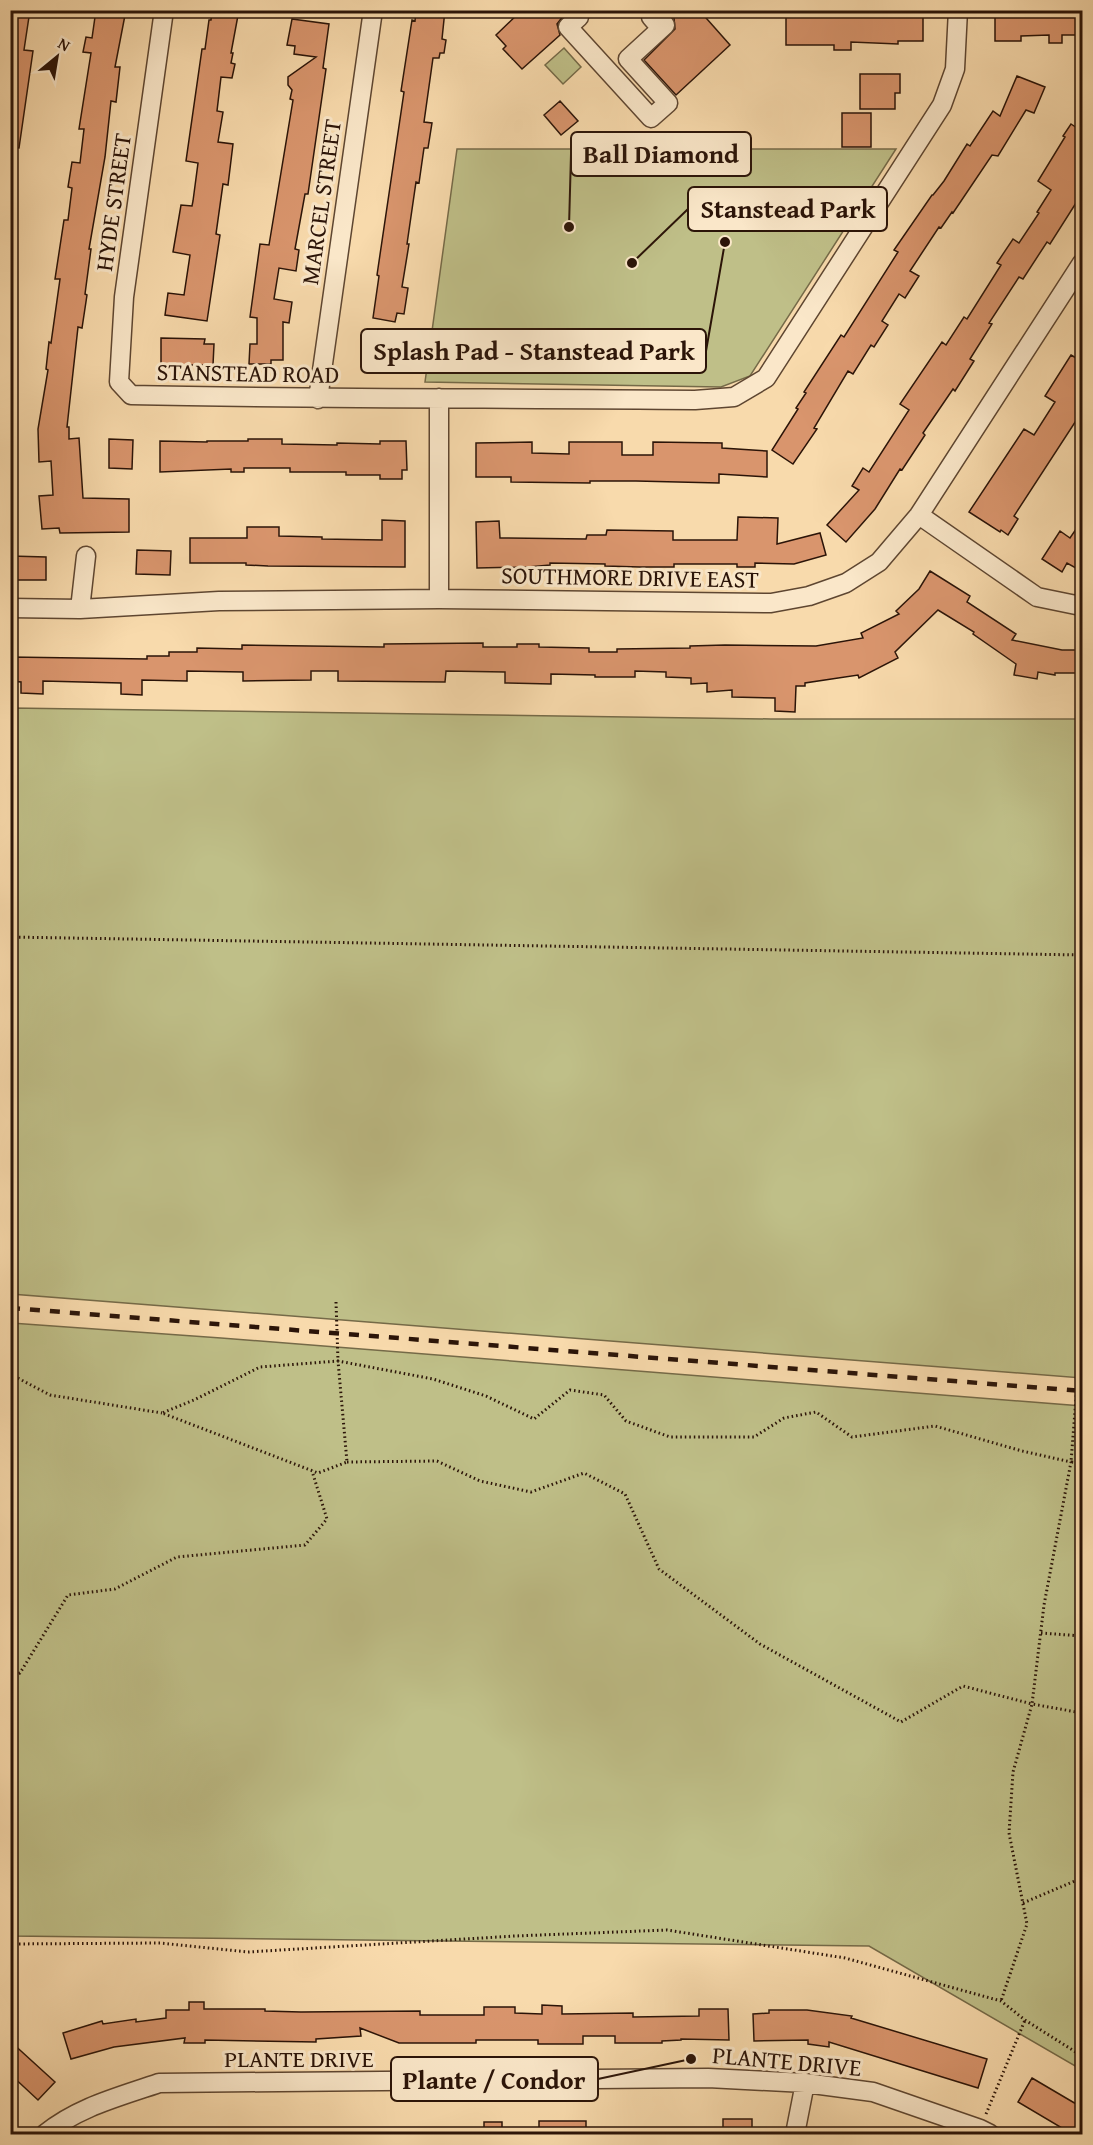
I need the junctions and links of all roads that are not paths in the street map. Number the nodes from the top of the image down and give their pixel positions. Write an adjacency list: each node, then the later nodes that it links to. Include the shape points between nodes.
1 (164, 10): 7 (street, HYDE STREET, via 124,297 119,382)
2 (373, 10): 9 (street, MARCEL STREET)
3 (574, 10): 4 (street, via 579,17 568,27 651,118 668,103 628,59 665,25 661,20 657,24)
4 (650, 10)
5 (958, 10): 8 (street, STANSTEAD ROAD, via 955,69 942,105 766,378 734,397 695,400)
6 (1083, 263): 10 (street, SOUTHMORE DRIVE EAST)
7 (131, 395): 9 (street, STANSTEAD ROAD)
8 (439, 398): 9 (street, STANSTEAD ROAD); 12 (street)
9 (318, 399)
10 (919, 515): 12 (street, SOUTHMORE DRIVE EAST, via 879,562 846,583 809,596 771,603); 13 (street, via 1037,597 1076,605)
11 (86, 556): 15 (street)
12 (439, 599): 15 (street, SOUTHMORE DRIVE EAST, via 219,601)
13 (1083, 602)
14 (10, 608): 15 (street, SOUTHMORE DRIVE EAST)
15 (80, 609)
16 (805, 2083): 17 (street, PLANTE DRIVE, via 873,2092); 18 (street, PLANTE DRIVE, via 708,2078 159,2083 87,2108); 19 (street)
17 (985, 2132)
18 (45, 2134)
19 (795, 2134)

